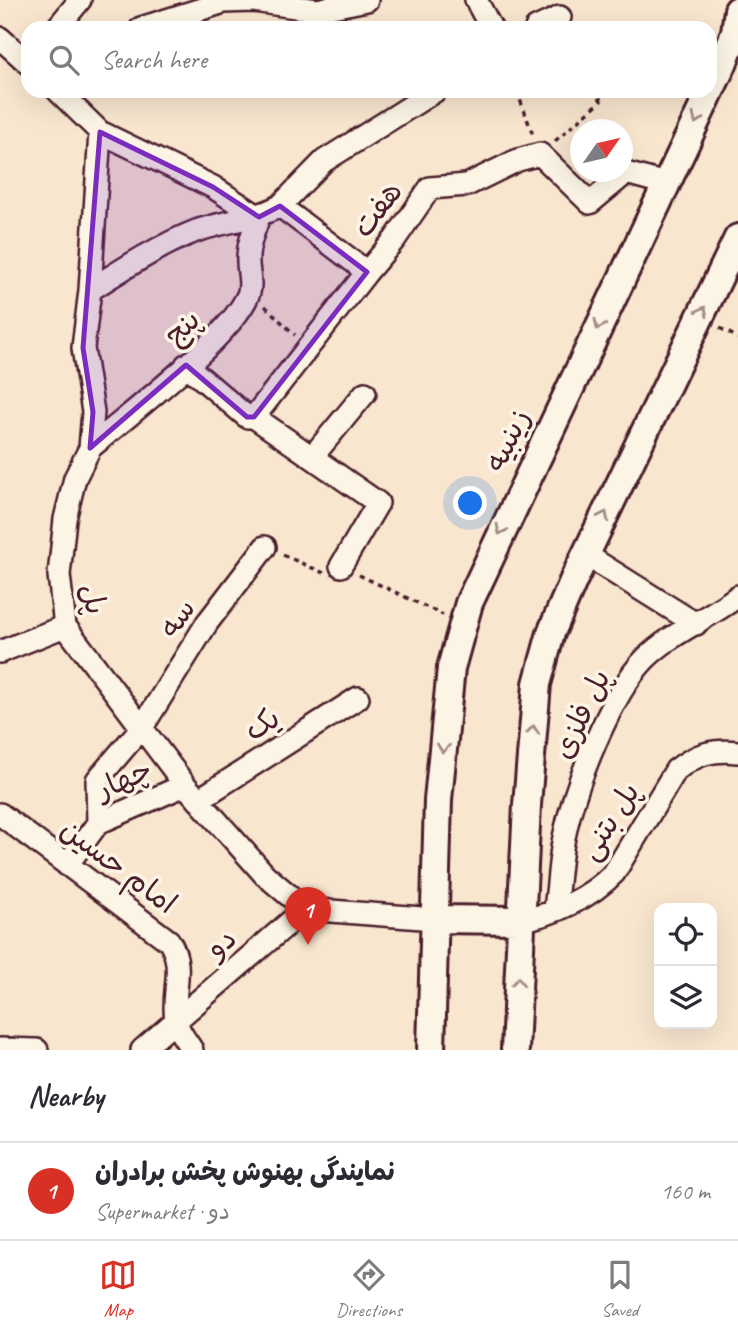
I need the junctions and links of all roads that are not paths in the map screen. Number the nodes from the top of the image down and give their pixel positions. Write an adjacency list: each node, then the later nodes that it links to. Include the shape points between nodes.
1 (80, 0): 7 (street)
2 (367, 0): 4 (street, via 317,10)
3 (476, 0): 9 (street)
4 (254, 1): 8 (street, via 225,2)
5 (738, 10): 11 (main road, زینبیه, one-way to 11, via 735,32)
6 (560, 18): 10 (street)
7 (63, 21)
8 (164, 21)
9 (487, 21)
10 (553, 21)
11 (717, 77)
12 (65, 98): 15 (street)
13 (424, 98): 17 (street, هفت, via 324,161)
14 (707, 98): 16 (main road, زینبیه, one-way to 16)
15 (100, 132): 18 (street, via 214,187); 21 (street, پل)
16 (666, 184): 20 (street, هفت, via 626,173 590,203 540,154 517,160 467,185 430,188); 43 (main road, زینبیه, one-way to 43, via 496,541 463,624 448,694 438,800)
17 (280, 206): 18 (street, هفت); 20 (street, هفت)
18 (259, 217): 21 (street, هفت, via 196,231); 22 (street, پنج, via 250,243 250,291 226,326)
19 (738, 238): 28 (main road, one-way to 19)
20 (367, 272): 24 (street)
21 (90, 290): 25 (street, پل, via 83,348 93,412)
22 (186, 365): 24 (street, via 247,417); 25 (street, پنج)
23 (365, 393): 26 (street)
24 (254, 417): 26 (street)
25 (90, 449): 32 (street, پل, via 75,478 65,519 59,575)
26 (312, 457): 29 (street, via 378,503)
27 (265, 547): 35 (street, سه, via 207,624)
28 (586, 555): 31 (street); 44 (main road, one-way to 28, via 537,684 551,633)
29 (341, 566)
30 (738, 596): 31 (street, پل فلزی)
31 (696, 624): 41 (street, پل فلزی, via 645,659 613,710 587,763 570,813)
32 (65, 626): 33 (street); 35 (street, پل)
33 (0, 652)
34 (358, 698): 37 (street, یک)
35 (143, 726): 37 (street, پل); 39 (street, سه, via 97,780)
36 (738, 752): 41 (street, پل بتنی, via 711,751 676,770 614,873 600,887)
37 (191, 792): 39 (street, چهار); 42 (street, پل, via 265,876)
38 (0, 814): 40 (street, امام حسین)
39 (98, 822): 40 (street, چهار)
40 (67, 865): 45 (street, امام حسین, via 169,941 179,966)
41 (555, 908): 44 (street, پل بتنی)
42 (305, 909): 43 (street); 45 (street, دو)
43 (435, 919): 44 (main road); 50 (main road, زینبیه)
44 (521, 920): 51 (main road, one-way to 44)
45 (176, 1021): 48 (street, دو); 49 (street)
46 (0, 1049): 47 (street)
47 (37, 1050)
48 (142, 1050)
49 (192, 1050)
50 (431, 1050)
51 (515, 1050)

